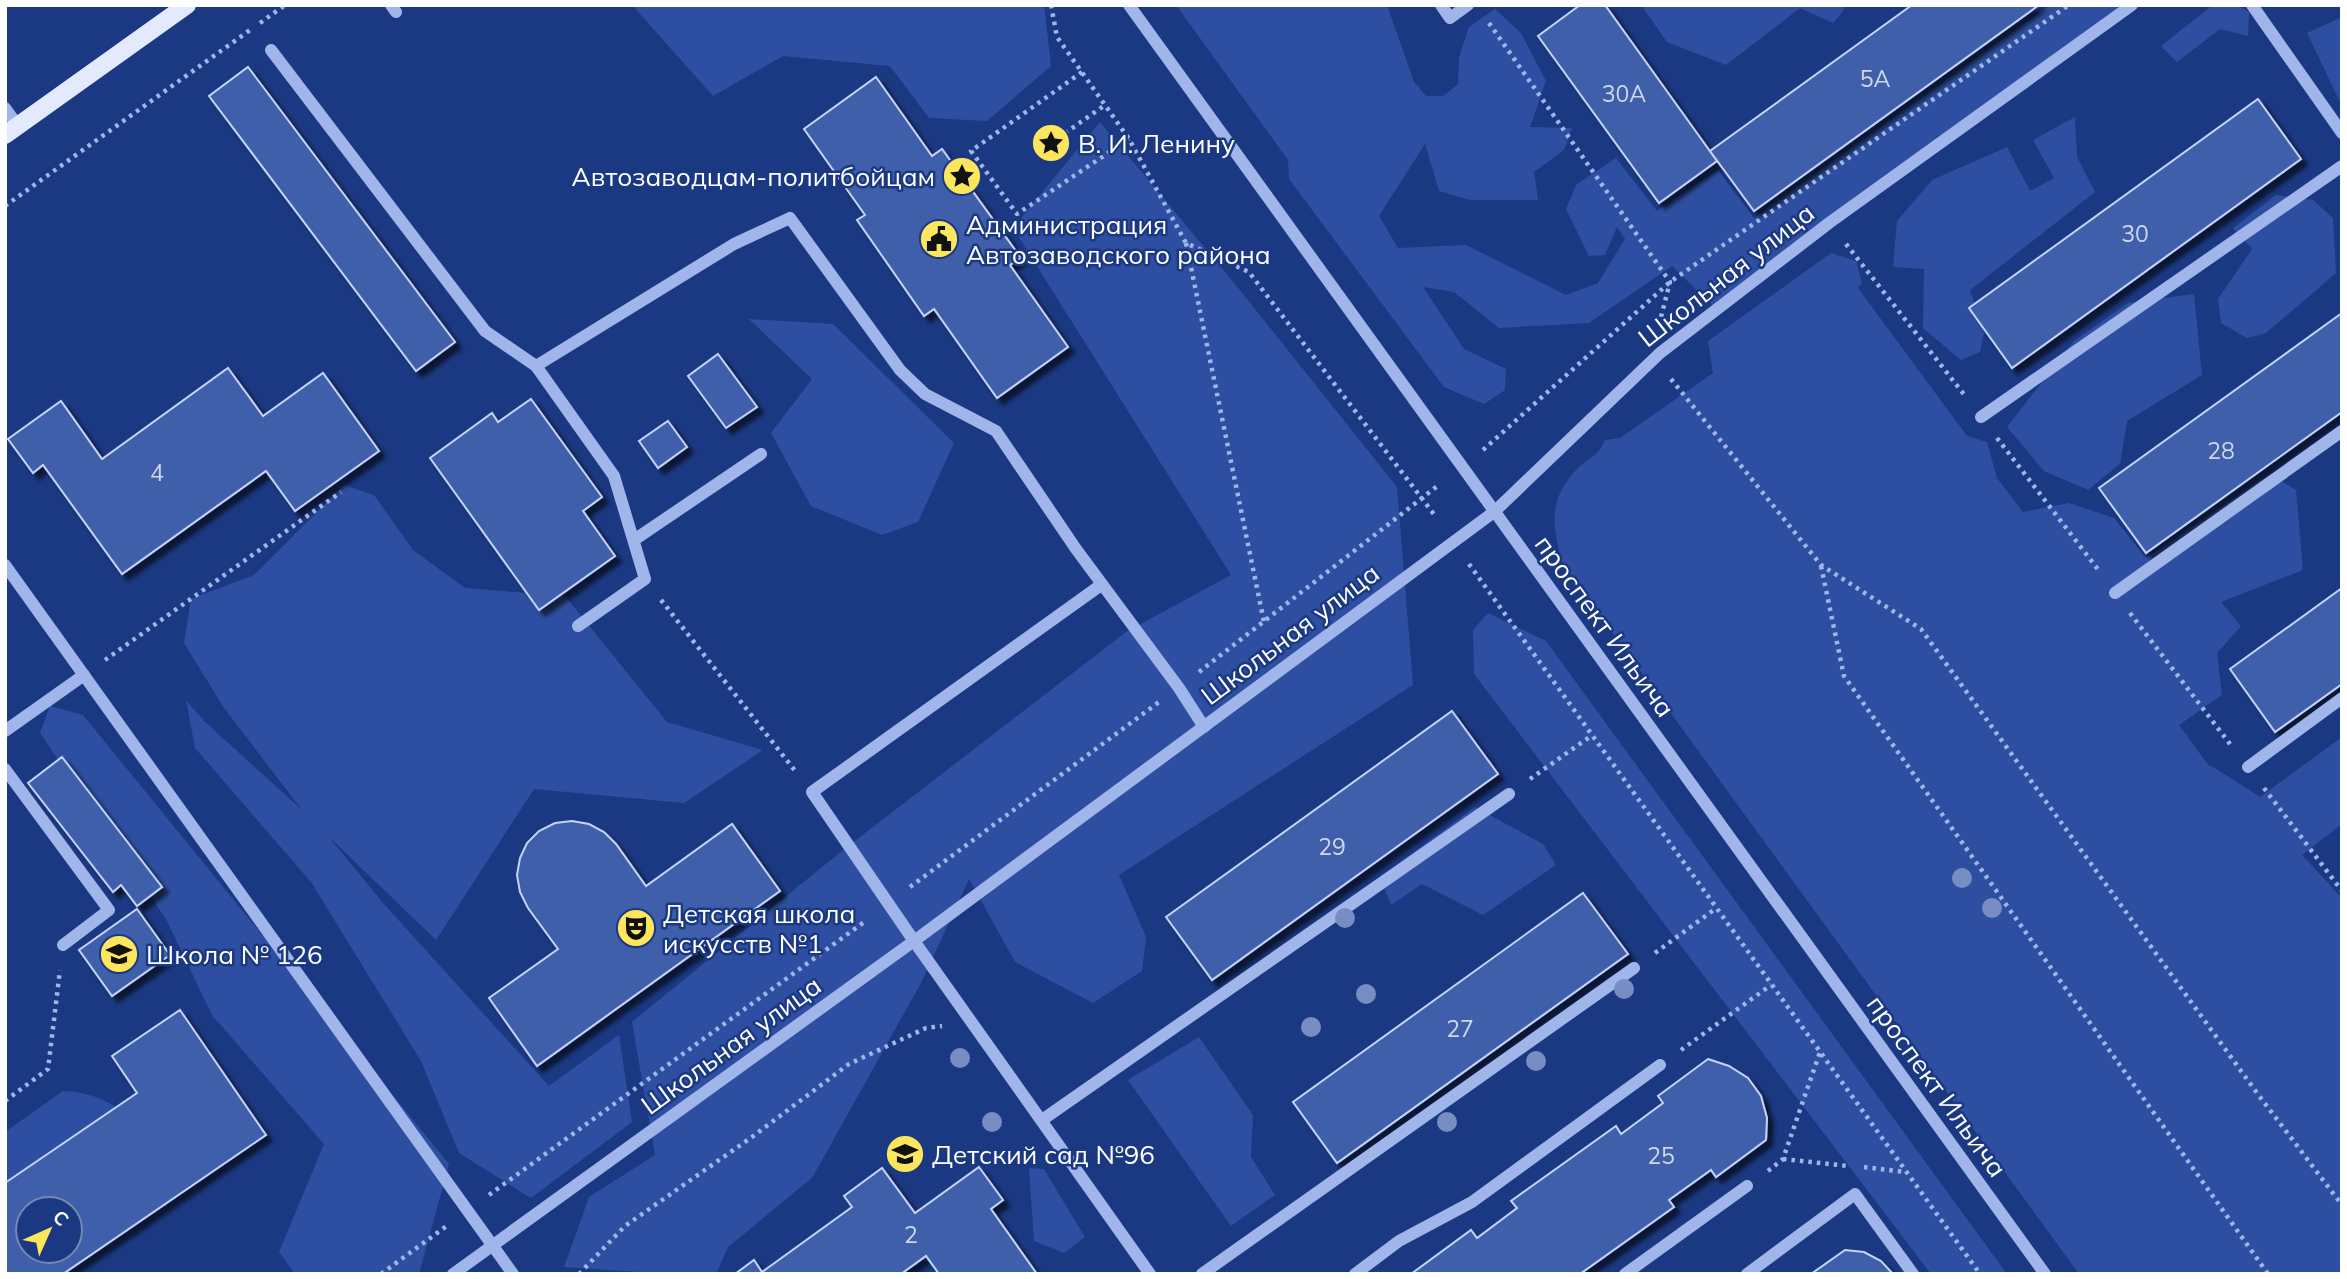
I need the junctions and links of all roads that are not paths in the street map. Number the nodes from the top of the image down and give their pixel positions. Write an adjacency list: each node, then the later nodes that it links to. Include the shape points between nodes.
1 (187, 5): 9 (main road)
2 (1129, 5): 16 (street, проспект Ильича)
3 (1441, 5): 4 (street, via 1450,18)
4 (1468, 5)
5 (2132, 5): 16 (street, Школьная улица, via 1829,223 1660,353)
6 (2252, 5): 10 (street)
7 (271, 50): 12 (street, via 485,331)
8 (5, 108): 9 (street)
9 (12, 131)
10 (2342, 133)
11 (2342, 166): 13 (street)
12 (536, 366): 17 (street, via 614,476); 19 (street, via 734,244 790,218 900,370 925,394 996,431)
13 (1981, 416)
14 (2342, 431): 20 (street)
15 (761, 454): 17 (street)
16 (1494, 512): 24 (street, Школьная улица); 44 (street, проспект Ильича)
17 (634, 540): 21 (street, via 645,579)
18 (5, 565): 22 (street)
19 (1101, 585): 24 (street); 29 (street, via 812,792)
20 (2115, 593)
21 (578, 626)
22 (84, 675): 25 (street); 35 (street)
23 (2342, 698): 26 (street)
24 (1204, 727): 29 (street, Школьная улица)
25 (5, 731)
26 (2248, 767)
27 (5, 769): 30 (street, via 109,910)
28 (1509, 794): 33 (street)
29 (914, 941): 33 (street); 35 (street, Школьная улица)
30 (63, 945)
31 (1634, 968): 39 (street)
32 (1660, 1065): 40 (street, via 1472,1202 1399,1241)
33 (1042, 1120): 38 (street)
34 (1747, 1186): 41 (street)
35 (492, 1245): 36 (street, Школьная улица); 37 (street)
36 (453, 1274)
37 (513, 1274)
38 (1150, 1274)
39 (1202, 1274)
40 (1355, 1274)
41 (1625, 1274)
42 (1746, 1274): 43 (street, via 1855,1194)
43 (1913, 1274)
44 (2045, 1274)

